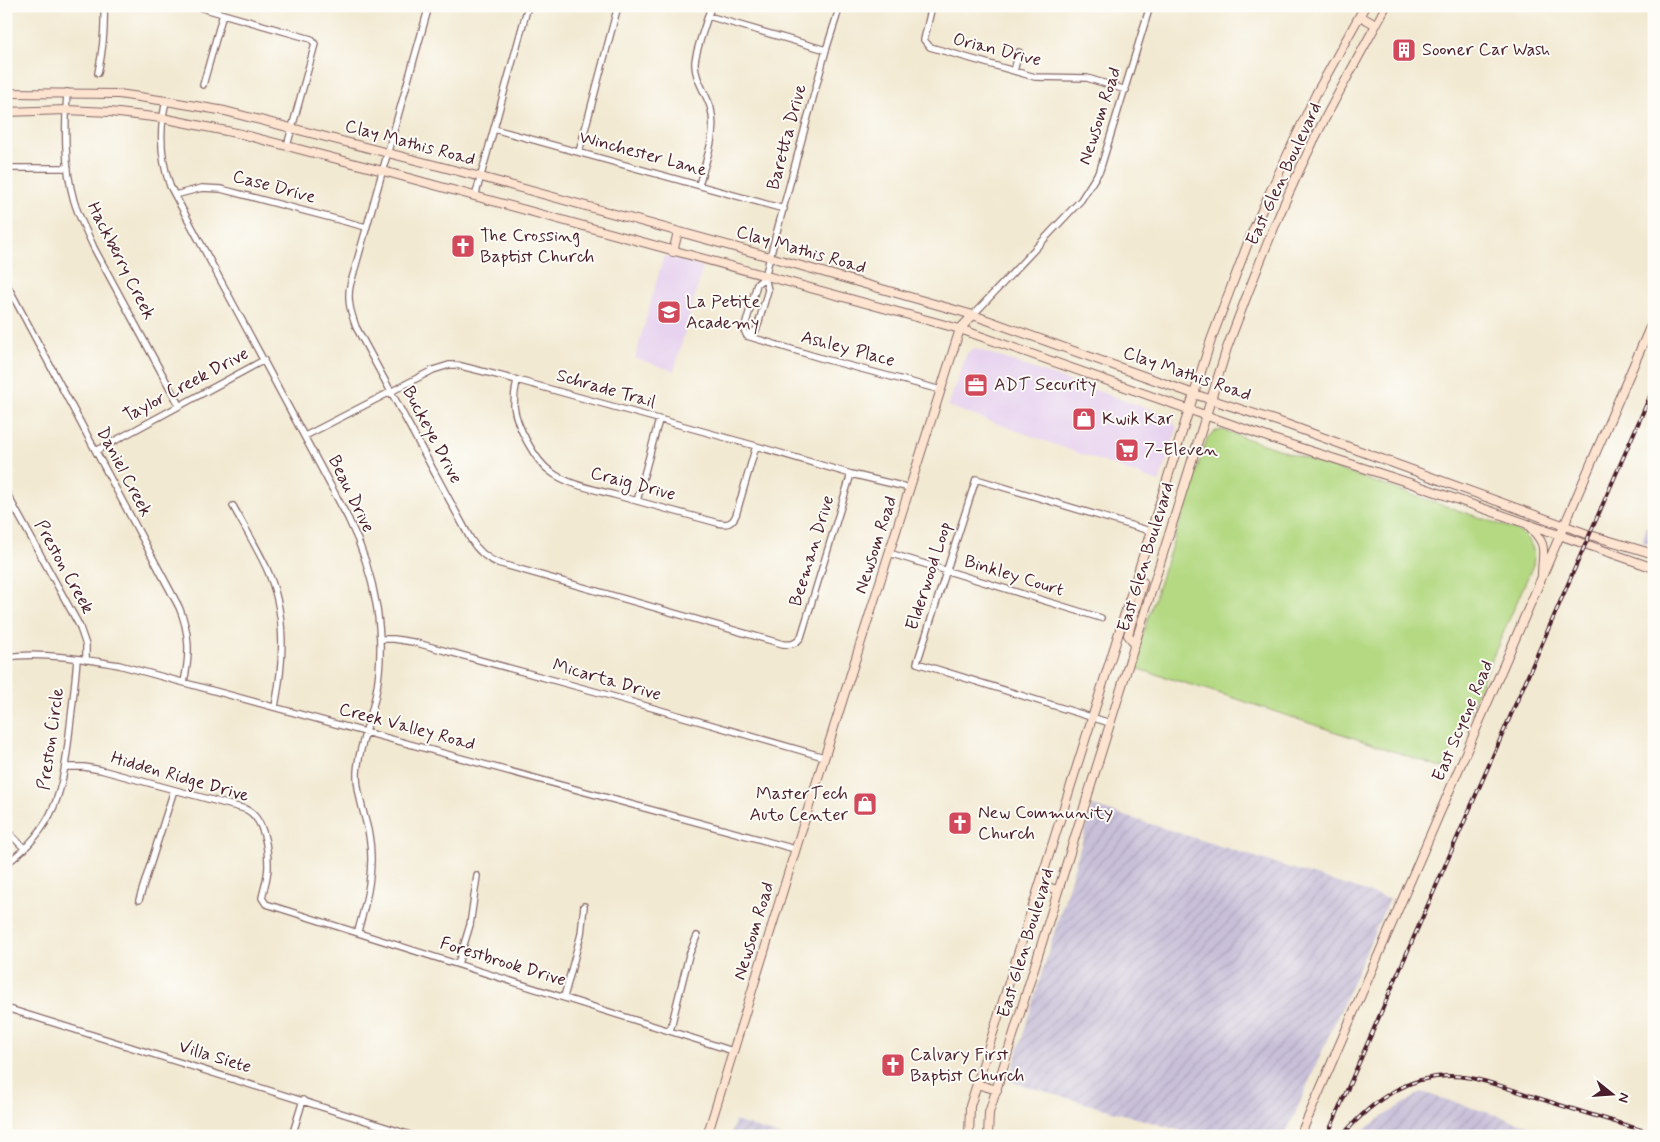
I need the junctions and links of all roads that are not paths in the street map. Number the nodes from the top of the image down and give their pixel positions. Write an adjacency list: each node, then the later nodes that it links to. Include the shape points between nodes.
1 (104, 6): 19 (street, via 105,30)
2 (195, 6): 12 (street)
3 (429, 6): 32 (street, Buckeye Drive)
4 (528, 6): 29 (street)
5 (618, 6): 31 (street)
6 (710, 6): 13 (street)
7 (840, 6): 16 (street, Baretta Drive)
8 (932, 6): 18 (street, Orian Drive, via 924,40 930,47)
9 (1150, 6): 21 (street, Newsom Road)
10 (1365, 6): 14 (main road, East Glen Boulevard)
11 (1386, 6): 15 (main road, East Glen Boulevard)
12 (223, 14): 20 (street); 28 (street, via 311,39 315,44)
13 (708, 16): 16 (street); 37 (street, via 695,62 696,74 713,120)
14 (1360, 16): 15 (main road); 57 (main road, East Glen Boulevard, via 1316,94 1251,235)
15 (1376, 25): 58 (main road, East Glen Boulevard, via 1315,137 1286,200 1240,312)
16 (826, 50): 40 (street, Baretta Drive)
17 (1019, 52): 18 (street)
18 (1014, 71): 21 (street, Orian Drive, via 1035,77 1087,78)
19 (98, 73)
20 (203, 85)
21 (1126, 90): 49 (street, Newsom Road, via 1100,170 1081,200)
22 (67, 92): 23 (main road, Clay Mathis Road); 24 (main road, Clay Mathis Road); 25 (street, Hackberry Creek)
23 (6, 93)
24 (166, 100): 27 (street, Beau Drive); 28 (main road, Clay Mathis Road)
25 (66, 110): 26 (main road, Clay Mathis Road); 27 (main road, Clay Mathis Road); 34 (street, Hackberry Creek)
26 (6, 112)
27 (162, 118): 30 (main road, Clay Mathis Road); 38 (street, Beau Drive, via 162,159)
28 (293, 128): 30 (street); 32 (main road, Clay Mathis Road)
29 (494, 129): 31 (street, Winchester Lane); 36 (street)
30 (287, 146): 35 (main road, Clay Mathis Road)
31 (579, 152): 37 (street, Winchester Lane)
32 (389, 153): 35 (street, Buckeye Drive); 36 (main road, Clay Mathis Road)
33 (6, 168): 34 (street)
34 (68, 168): 59 (street, Hackberry Creek, via 82,223)
35 (383, 171): 39 (main road, Clay Mathis Road); 41 (street, Buckeye Drive)
36 (481, 177): 39 (street); 42 (main road, Clay Mathis Road)
37 (699, 184): 40 (street, Winchester Lane)
38 (175, 195): 41 (street, Case Drive, via 202,188 222,189); 53 (street, Beau Drive)
39 (475, 197): 43 (main road, Clay Mathis Road)
40 (784, 209): 44 (street, Baretta Drive)
41 (366, 227): 55 (street, Buckeye Drive, via 350,286 350,308 356,327)
42 (678, 232): 43 (main road); 44 (main road, Clay Mathis Road)
43 (673, 252): 45 (main road, Clay Mathis Road)
44 (770, 257): 45 (street, Baretta Drive); 49 (main road, Clay Mathis Road)
45 (765, 277): 47 (street, Baretta Drive, via 757,284); 48 (street, Baretta Drive, via 768,290); 51 (main road, Clay Mathis Road)
46 (6, 283): 65 (street, Daniel Creek)
47 (750, 307): 48 (street); 52 (street, Baretta Drive, via 744,330)
48 (762, 310): 52 (street, Baretta Drive, via 756,330)
49 (973, 315): 51 (main road, Newsom Road); 57 (main road, Clay Mathis Road)
50 (1654, 318): 72 (main road, East Scyene Road)
51 (960, 329): 56 (main road, Newsom Road); 60 (main road, Clay Mathis Road)
52 (748, 336): 56 (street, Ashley Place)
53 (264, 360): 59 (street, Taylor Creek Drive); 63 (street, Beau Drive)
54 (517, 380): 55 (street, Schrade Trail, via 449,365); 62 (street, Schrade Trail); 69 (street, Craig Drive, via 514,408 519,424 548,471 575,484)
55 (391, 390): 63 (street, Schrade Trail); 82 (street, Buckeye Drive, via 470,538 491,560 783,644 793,644)
56 (941, 390): 67 (main road, Newsom Road)
57 (1194, 394): 58 (main road, Clay Mathis Road); 60 (main road, East Glen Boulevard)
58 (1211, 399): 61 (main road, East Glen Boulevard); 72 (main road, Clay Mathis Road)
59 (179, 405): 65 (street, Taylor Creek Drive)
60 (1189, 409): 61 (main road, Clay Mathis Road); 73 (main road, East Glen Boulevard)
61 (1206, 415): 71 (main road, Clay Mathis Road); 84 (main road, East Glen Boulevard)
62 (659, 420): 64 (street, Schrade Trail); 69 (street)
63 (305, 436): 83 (street, Beau Drive, via 362,552 376,601)
64 (756, 446): 66 (street, Schrade Trail); 69 (street, Craig Drive, via 732,523 718,523)
65 (96, 451): 88 (street, Daniel Creek, via 183,616 189,644)
66 (851, 474): 67 (street, Schrade Trail); 82 (street, Beeman Drive)
67 (910, 488): 75 (main road, Newsom Road)
68 (6, 492): 87 (street, Preston Creek, via 79,625 86,645)
69 (637, 501)
70 (232, 506): 89 (street, via 266,568 278,605 283,655)
71 (1528, 525): 74 (main road, Clay Mathis Road); 80 (main road, via 1542,539 1544,547)
72 (1565, 526): 74 (main road, East Scyene Road); 76 (main road, Clay Mathis Road)
73 (1150, 531): 78 (street, Elderwood Loop, via 976,479); 79 (main road, East Glen Boulevard)
74 (1561, 536): 77 (main road, Clay Mathis Road); 80 (main road, East Scyene Road)
75 (889, 553): 78 (street, Binkley Court); 93 (main road, Newsom Road)
76 (1654, 554)
77 (1654, 568)
78 (947, 571): 81 (street, Binkley Court); 90 (street, Elderwood Loop, via 917,663)
79 (1135, 580): 84 (main road, via 1143,582 1128,635); 90 (main road, East Glen Boulevard)
80 (1541, 581): 121 (main road, East Scyene Road)
81 (1101, 618)
82 (801, 637)
83 (380, 639): 92 (street, Beau Drive, via 378,682); 93 (street, Micarta Drive, via 403,640 432,647)
84 (1135, 644): 91 (main road, East Glen Boulevard)
85 (6, 657): 86 (street, Creek Valley Road)
86 (77, 659): 87 (street, Creek Valley Road); 94 (street, Preston Circle)
87 (86, 660): 88 (street, Creek Valley Road)
88 (184, 682): 89 (street, Creek Valley Road)
89 (275, 707): 92 (street, Creek Valley Road)
90 (1093, 717): 91 (street, Elderwood Loop); 101 (main road, East Glen Boulevard)
91 (1110, 722): 102 (main road, East Glen Boulevard)
92 (366, 731): 98 (street, Creek Valley Road); 106 (street, Beau Drive, via 357,781 369,835 371,866)
93 (824, 757): 98 (main road, Newsom Road)
94 (66, 767): 95 (street, Hidden Ridge Drive, via 101,770); 97 (street, Preston Circle, via 52,812)
95 (174, 790): 103 (street); 104 (street, Hidden Ridge Drive, via 256,816 267,852)
96 (6, 830): 97 (street)
97 (25, 849): 99 (street, Preston Circle)
98 (795, 849): 112 (main road, Newsom Road)
99 (6, 864)
100 (477, 876): 108 (street, via 470,924)
101 (1040, 885): 102 (main road); 113 (main road, East Glen Boulevard)
102 (1058, 890): 114 (main road, East Glen Boulevard)
103 (139, 900)
104 (263, 902): 106 (street, Forestbrook Drive)
105 (584, 906): 109 (street, via 581,934)
106 (358, 932): 108 (street, Forestbrook Drive)
107 (697, 936): 111 (street, via 689,955)
108 (458, 964): 109 (street, Forestbrook Drive)
109 (564, 997): 111 (street, Forestbrook Drive)
110 (6, 1008): 115 (street, Villa Siete)
111 (670, 1031): 112 (street, Forestbrook Drive)
112 (733, 1051): 118 (main road, Newsom Road)
113 (977, 1084): 114 (main road); 119 (main road, East Glen Boulevard, via 969,1115)
114 (996, 1090): 120 (main road, East Glen Boulevard, via 989,1113)
115 (303, 1100): 116 (street); 117 (street, Villa Siete)
116 (292, 1136)
117 (414, 1136)
118 (707, 1136)
119 (969, 1136)
120 (988, 1136)
121 (1300, 1136)

